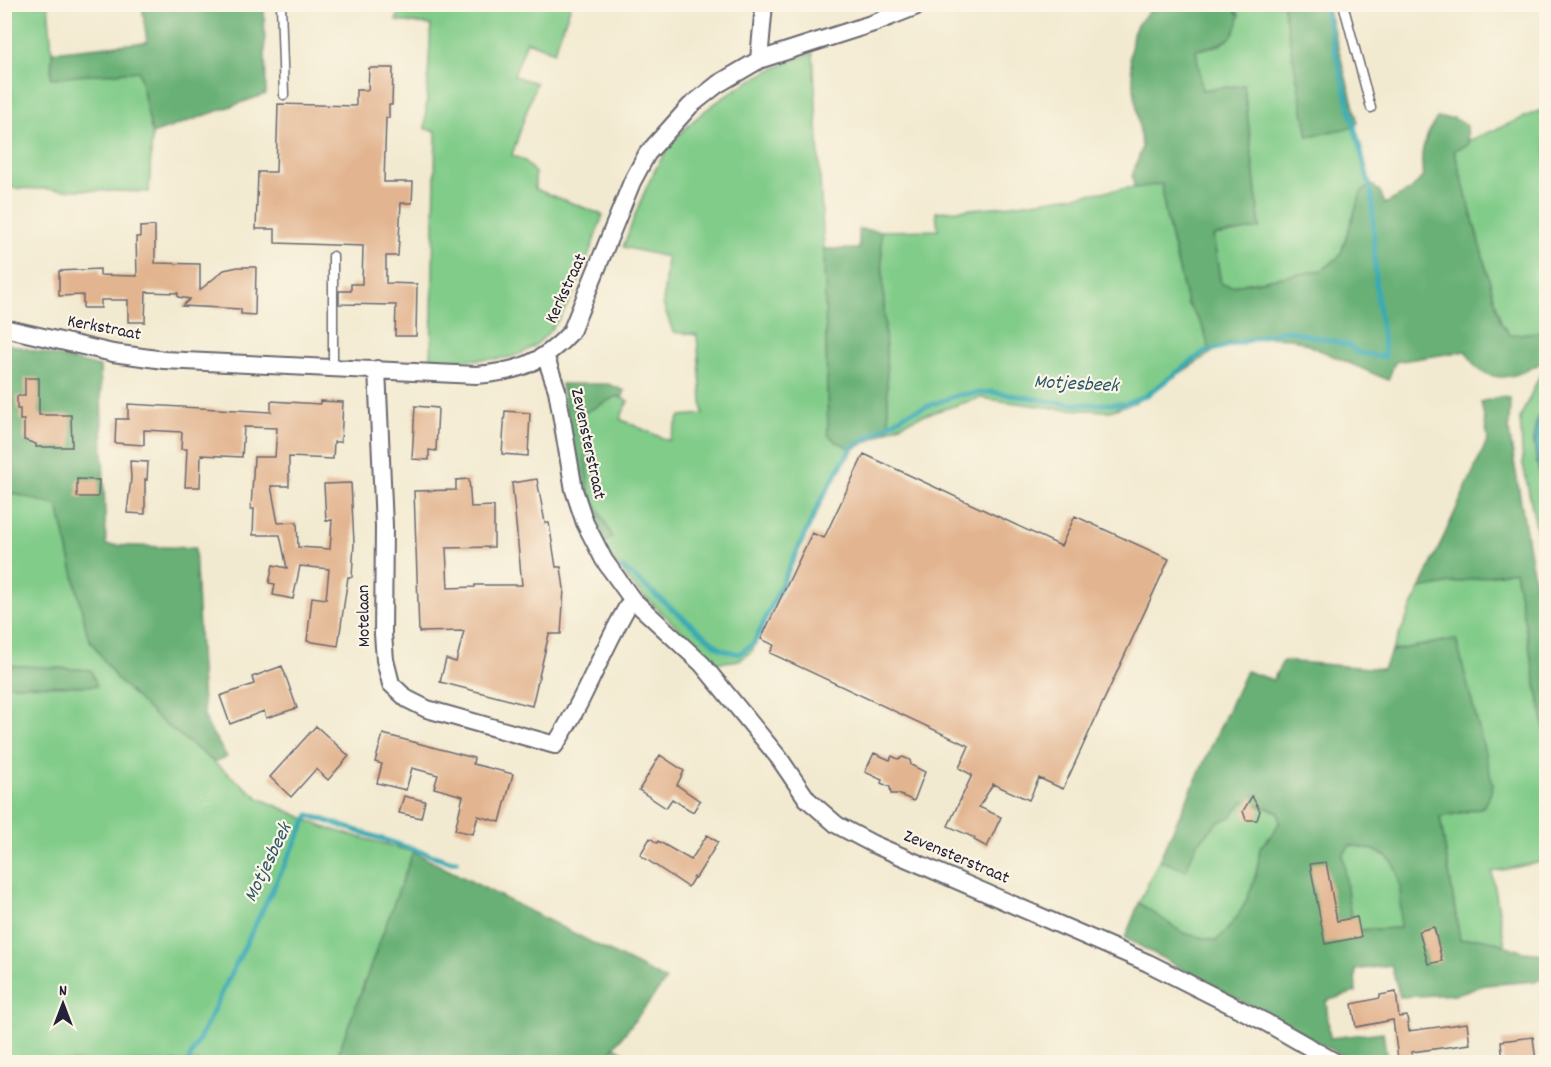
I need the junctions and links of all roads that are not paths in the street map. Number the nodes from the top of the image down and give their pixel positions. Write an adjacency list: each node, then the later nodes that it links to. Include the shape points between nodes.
1 (280, 4): 6 (lane)
2 (764, 4): 5 (street)
3 (922, 4): 5 (street, Kerkstraat)
4 (1343, 4): 7 (lane)
5 (759, 60): 10 (street, Kerkstraat, via 690,106 647,154 571,332)
6 (284, 95)
7 (1371, 108)
8 (333, 256): 11 (lane)
9 (4, 328): 11 (street, Kerkstraat, via 113,353 164,360)
10 (545, 355): 12 (street, Kerkstraat, via 525,367 476,375); 13 (street, Zevensterstraat, via 557,390 574,490 585,522 604,560)
11 (333, 367): 12 (street, Kerkstraat)
12 (377, 369): 13 (street, Motelaan, via 385,660 391,684 407,699 427,709 555,746)
13 (632, 599): 14 (street, Zevensterstraat, via 702,664 779,758 807,799 837,825 1198,987)
14 (1335, 1062)

